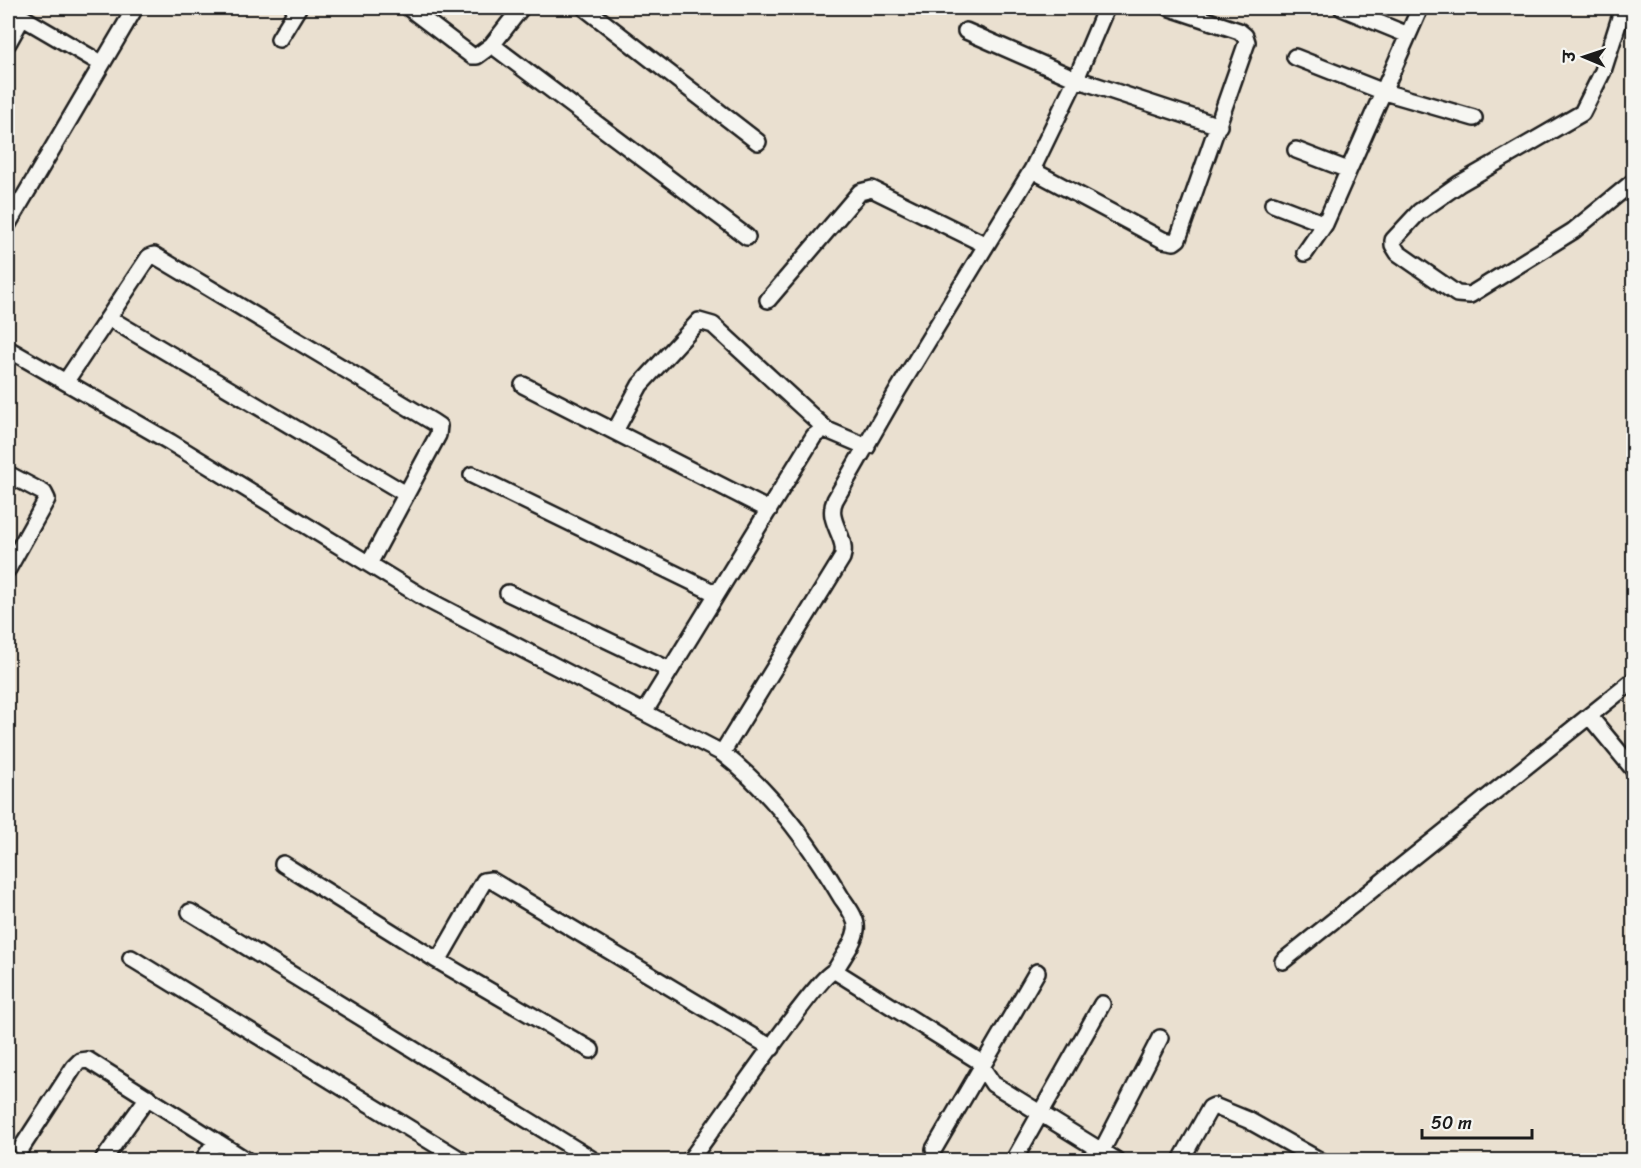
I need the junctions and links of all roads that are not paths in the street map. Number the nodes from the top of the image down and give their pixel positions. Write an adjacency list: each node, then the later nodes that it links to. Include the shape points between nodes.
1 (135, 8): 19 (street)
2 (298, 8): 15 (street)
3 (409, 8): 17 (street, via 472,56)
4 (521, 8): 17 (street)
5 (585, 8): 24 (street)
6 (1106, 8): 20 (street)
7 (1170, 8): 23 (street, via 1245,36 1246,50)
8 (1342, 8): 14 (street)
9 (1420, 8): 14 (street)
10 (1623, 8): 28 (street, via 1603,71 1582,113 1430,203 1393,240 1393,245 1398,253 1457,294 1470,295 1573,231)
11 (8, 9): 12 (street)
12 (22, 18): 16 (street); 19 (street)
13 (966, 31): 20 (street)
14 (1408, 35): 21 (street)
15 (279, 39)
16 (8, 43)
17 (492, 45): 32 (street)
18 (1295, 57): 21 (street)
19 (102, 64): 30 (street)
20 (1076, 80): 23 (street); 26 (street)
21 (1384, 92): 22 (street); 27 (street)
22 (1474, 118)
23 (1219, 126): 26 (street, via 1181,232 1173,242)
24 (758, 142)
25 (1296, 150): 27 (street)
26 (1032, 170): 33 (street)
27 (1347, 170): 31 (street)
28 (1634, 181)
29 (1273, 204): 31 (street)
30 (8, 224)
31 (1325, 224): 34 (street)
32 (747, 237)
33 (986, 245): 35 (street, via 866,189); 42 (street)
34 (1305, 253)
35 (768, 300)
36 (109, 318): 38 (street); 45 (street); 45 (street, via 149,257 158,256 439,426 438,435)
37 (8, 349): 38 (street)
38 (66, 381): 47 (street)
39 (523, 385): 41 (street)
40 (827, 430): 41 (street, via 713,326 699,321 640,385); 42 (street); 46 (street, via 814,436)
41 (615, 431): 46 (street)
42 (867, 447): 55 (street, via 831,508 845,550 842,558)
43 (8, 474): 48 (street, via 44,493 47,499)
44 (472, 475): 50 (street)
45 (406, 494): 47 (street)
46 (769, 510): 50 (street)
47 (369, 564): 53 (street, via 452,613)
48 (8, 569)
49 (508, 592): 51 (street)
50 (717, 594): 51 (street)
51 (670, 670): 53 (street)
52 (1634, 680): 54 (street)
53 (645, 711): 55 (street)
54 (1590, 717): 56 (street); 61 (street)
55 (722, 753): 62 (street, via 760,788 796,830 818,858 855,921 855,936)
56 (1634, 770)
57 (283, 864): 60 (street)
58 (190, 912): 79 (street)
59 (131, 958): 78 (street)
60 (435, 959): 66 (street, via 442,954 484,881 491,880); 67 (street)
61 (1283, 961)
62 (835, 971): 66 (street, via 822,979); 68 (street)
63 (1037, 972): 68 (street)
64 (1102, 1004): 70 (street)
65 (1160, 1038): 74 (street)
66 (772, 1048): 80 (street)
67 (591, 1050)
68 (981, 1065): 70 (street, via 993,1084); 73 (street)
69 (148, 1097): 71 (street); 72 (street, via 97,1064 80,1062); 75 (street)
70 (1040, 1114): 74 (street); 81 (street)
71 (216, 1141): 76 (street); 77 (street)
72 (22, 1147)
73 (934, 1149)
74 (1099, 1156): 82 (street)
75 (103, 1161)
76 (203, 1161)
77 (246, 1161)
78 (461, 1161)
79 (593, 1161)
80 (690, 1161)
81 (1014, 1161)
82 (1116, 1161)
83 (1181, 1161): 84 (street, via 1214,1106 1248,1120)
84 (1319, 1161)

